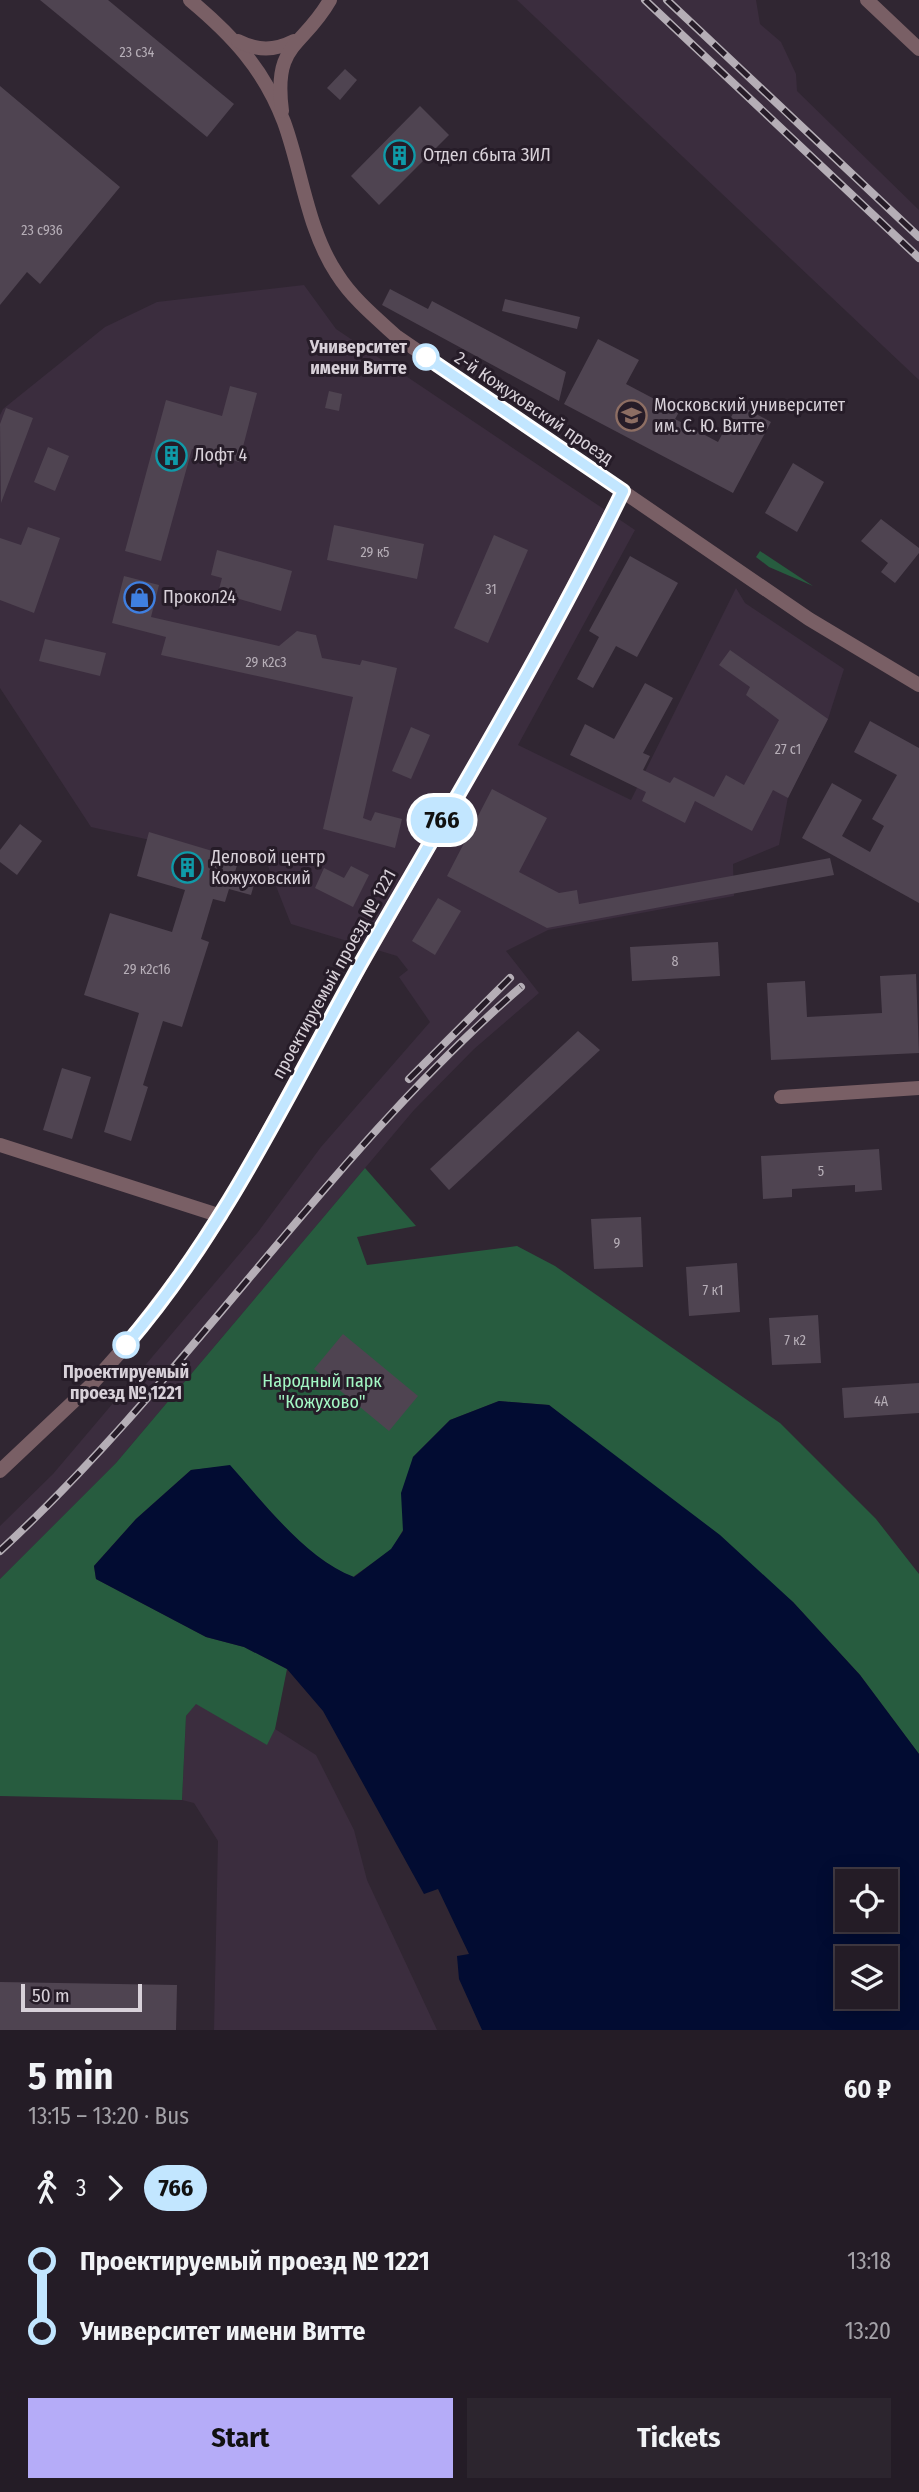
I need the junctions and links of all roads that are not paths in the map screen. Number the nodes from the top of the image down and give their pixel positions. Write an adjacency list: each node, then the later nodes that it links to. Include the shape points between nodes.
1 (190, 0): 4 (street, 2-й Кожуховский проезд)
2 (330, 0): 5 (street)
3 (867, 0): 6 (street)
4 (237, 41): 5 (street, via 261,50); 7 (street, 2-й Кожуховский проезд)
5 (296, 41): 7 (street, via 281,67)
6 (919, 49)
7 (283, 120): 8 (street, 2-й Кожуховский проезд, via 326,256 349,290 396,336)
8 (623, 491): 9 (street, 2-й Кожуховский проезд, via 810,619); 13 (street, проектируемый проезд № 1221, via 529,671)
9 (919, 685)
10 (919, 1088): 11 (street)
11 (781, 1097)
12 (0, 1145): 13 (street)
13 (221, 1216): 14 (street, проектируемый проезд № 1221, via 138,1331 91,1385)
14 (0, 1471)

